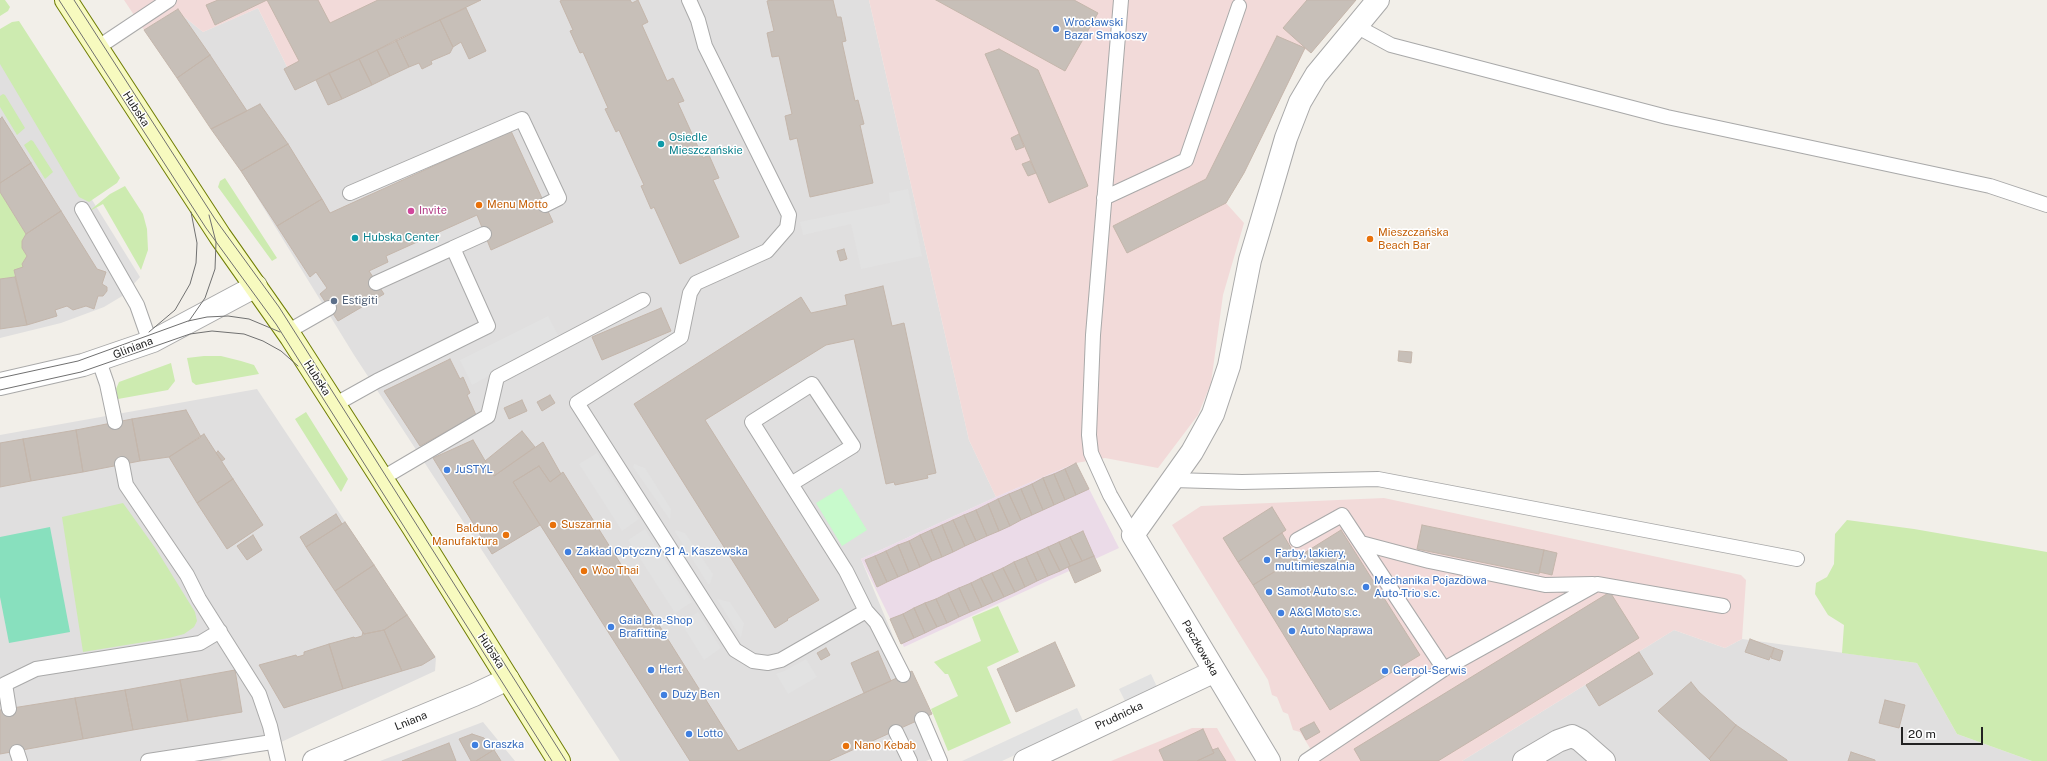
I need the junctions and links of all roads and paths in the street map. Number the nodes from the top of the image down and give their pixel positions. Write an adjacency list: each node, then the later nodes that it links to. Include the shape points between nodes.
1 (66, 0): 8 (street, Hubska)
2 (169, 0): 8 (lane)
3 (689, 0): 36 (lane, via 705,46 789,215 787,228 767,251 696,283 690,293 681,337 577,403 735,650 743,656 753,661 768,663 781,660)
4 (1121, 0): 10 (lane)
5 (1378, 0): 7 (street)
6 (1239, 6): 10 (lane, via 1186,160)
7 (1356, 26): 12 (lane, via 1391,45 1667,117 1990,186); 28 (street, via 1316,75 1300,102 1286,138 1250,260 1229,366 1213,414)
8 (97, 48): 17 (street, Hubska, via 220,236)
9 (350, 193): 11 (lane, via 522,119 559,198)
10 (1104, 198): 30 (lane, via 1092,335 1089,435 1091,453 1110,495)
11 (545, 205)
12 (2047, 205)
13 (82, 208): 21 (lane, via 137,305)
14 (484, 234): 15 (lane)
15 (453, 248): 16 (lane); 24 (lane, via 488,326 377,380)
16 (376, 283)
17 (256, 286): 20 (street, Hubska); 21 (street, Gliniana)
18 (642, 300): 27 (lane, via 497,377 488,416)
19 (329, 308): 20 (lane)
20 (287, 332): 24 (street, Hubska)
21 (150, 342): 22 (street, Gliniana)
22 (99, 361): 23 (street, Gliniana); 25 (lane)
23 (0, 384)
24 (334, 405): 27 (street, Hubska)
25 (115, 422)
26 (122, 464): 37 (lane, via 126,484 187,575)
27 (381, 479): 41 (street, Hubska)
28 (1173, 480): 30 (street); 33 (lane, via 1242,482 1378,478)
29 (791, 484): 29 (lane, via 752,422 812,384 853,446); 36 (lane, via 846,571)
30 (1133, 535): 39 (street, Paczkowska)
31 (1297, 540): 32 (lane, via 1342,515)
32 (1360, 543): 34 (lane, via 1429,561 1545,585); 38 (lane)
33 (1797, 559)
34 (1597, 584): 35 (lane); 38 (lane)
35 (1724, 606)
36 (866, 611): 40 (lane, via 876,622)
37 (220, 631): 42 (lane, via 200,643 36,669); 46 (lane, via 259,694 268,719)
38 (1444, 669): 55 (lane)
39 (1214, 672): 53 (street, Prudnicka); 54 (street, Paczkowska)
40 (903, 675)
41 (508, 679): 49 (street, Lniana, via 474,696); 50 (street, Hubska)
42 (3, 684): 43 (lane)
43 (9, 709)
44 (922, 719): 52 (lane)
45 (896, 732): 51 (lane)
46 (272, 742): 47 (lane); 48 (lane)
47 (148, 761)
48 (278, 761)
49 (314, 761)
50 (560, 761)
51 (910, 761)
52 (940, 761)
53 (1025, 761)
54 (1269, 761)
55 (1306, 761)
56 (1524, 761): 57 (street, via 1558,741 1572,736)
57 (1604, 761)

